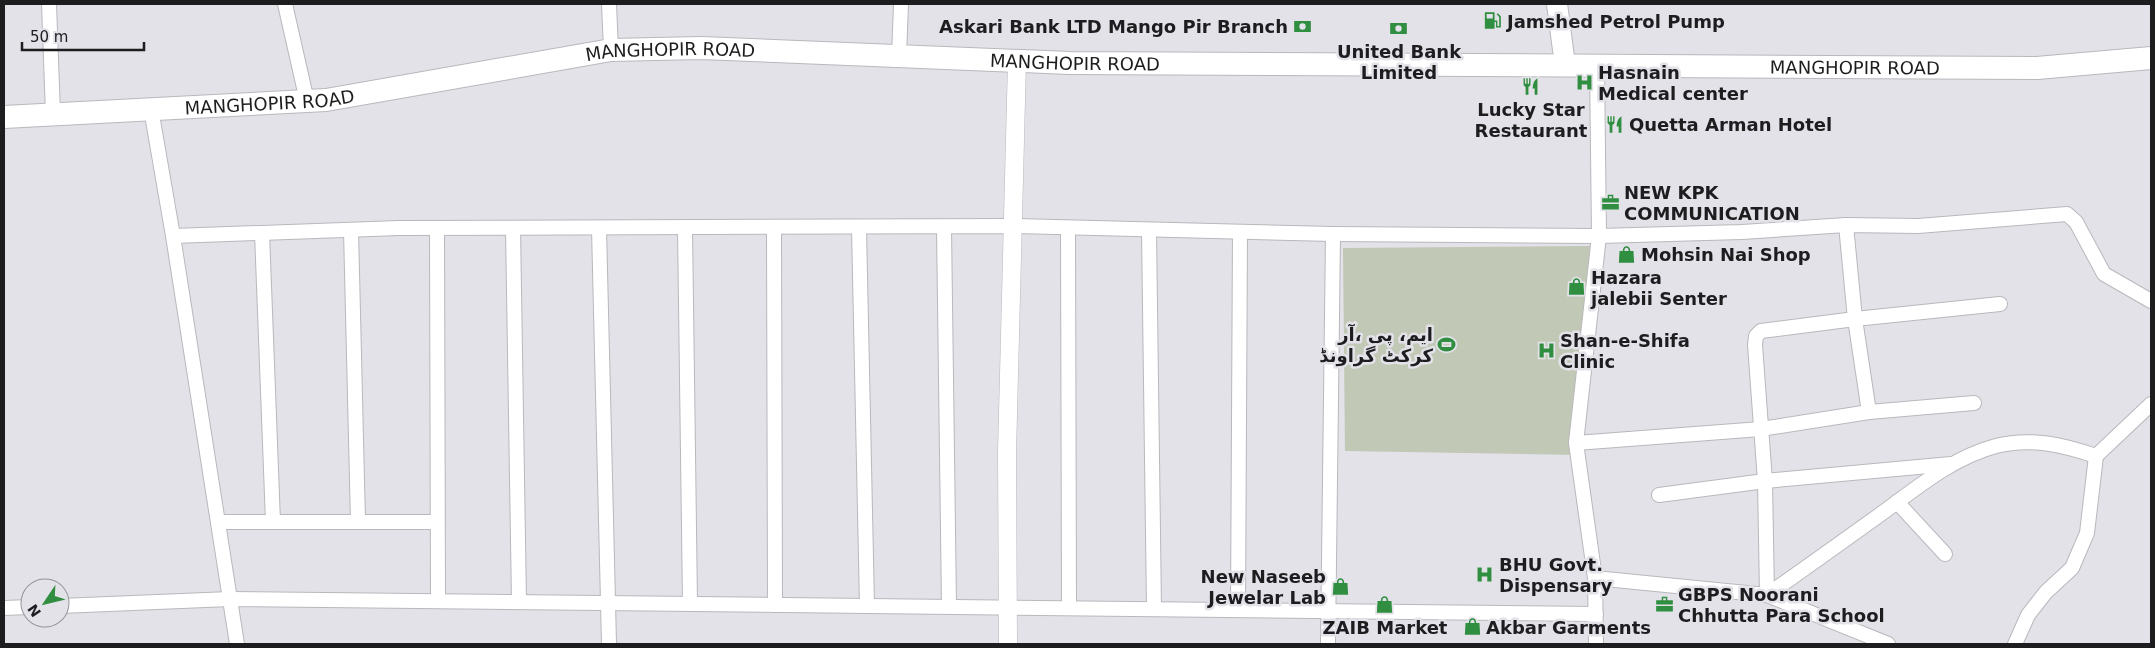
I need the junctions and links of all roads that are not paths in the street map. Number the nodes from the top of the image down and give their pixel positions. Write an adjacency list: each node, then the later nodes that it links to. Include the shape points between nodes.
1 (49, 4): 14 (street)
2 (285, 4): 12 (street)
3 (610, 4): 6 (street)
4 (901, 4): 7 (street)
5 (1557, 4): 10 (main road)
6 (611, 50): 7 (main road, MANGHOPIR ROAD, via 701,48); 12 (main road, MANGHOPIR ROAD)
7 (899, 56): 9 (main road, MANGHOPIR ROAD)
8 (2151, 58): 11 (main road, MANGHOPIR ROAD, via 2036,68)
9 (1017, 60): 10 (main road, MANGHOPIR ROAD, via 1070,63); 17 (street)
10 (1565, 65): 11 (main road, MANGHOPIR ROAD)
11 (1597, 65): 32 (street)
12 (307, 101): 13 (main road, MANGHOPIR ROAD)
13 (151, 109): 14 (main road, MANGHOPIR ROAD); 31 (street)
14 (53, 114): 15 (main road, MANGHOPIR ROAD)
15 (4, 116)
16 (1846, 225): 32 (street); 33 (street, via 1918,226 2067,214 2076,222 2104,274); 35 (street)
17 (1013, 226): 18 (street); 25 (street); 63 (street)
18 (944, 227): 24 (street); 61 (street)
19 (437, 228): 20 (street); 26 (street); 49 (street)
20 (513, 228): 21 (street); 55 (street)
21 (599, 228): 22 (street); 56 (street)
22 (685, 228): 23 (street); 57 (street)
23 (774, 228): 24 (street); 58 (street)
24 (859, 228): 60 (street)
25 (1068, 228): 27 (street); 65 (street)
26 (351, 230): 29 (street); 48 (street)
27 (1149, 230): 28 (street); 66 (street)
28 (1240, 232): 30 (street); 67 (street)
29 (262, 233): 31 (street); 47 (street)
30 (1333, 234): 32 (street); 68 (street)
31 (173, 236): 46 (street)
32 (1599, 236): 40 (street)
33 (2151, 301)
34 (2000, 304): 35 (street)
35 (1855, 319): 38 (street); 39 (street, via 1758,333 1755,345)
36 (1974, 404): 38 (street)
37 (2150, 408): 41 (street)
38 (1869, 412): 39 (street)
39 (1761, 429): 40 (street); 43 (street)
40 (1576, 443): 51 (street)
41 (2096, 456): 42 (street, via 2048,442 2021,442 1995,446); 76 (street, via 2087,533 2072,568 2046,592 2028,615)
42 (1954, 464): 43 (street); 45 (street)
43 (1765, 482): 44 (street); 52 (street)
44 (1659, 495)
45 (1897, 502): 50 (street); 52 (street)
46 (218, 522): 47 (street); 53 (street)
47 (273, 522): 48 (street)
48 (358, 522): 49 (street)
49 (437, 522): 54 (street)
50 (1946, 554)
51 (1595, 578): 52 (street); 69 (street)
52 (1767, 595): 75 (street)
53 (230, 599): 54 (street); 59 (street); 70 (street)
54 (438, 602): 55 (street)
55 (520, 602): 56 (street)
56 (608, 603): 57 (street); 71 (street)
57 (690, 604): 58 (street)
58 (775, 605): 60 (street)
59 (70, 606)
60 (867, 606): 61 (street)
61 (949, 606): 63 (street)
62 (20, 607): 64 (street)
63 (1007, 607): 65 (street); 72 (street)
64 (4, 608)
65 (1069, 608): 66 (street)
66 (1154, 609): 67 (street)
67 (1238, 610): 68 (street)
68 (1328, 611): 69 (street); 73 (street)
69 (1596, 614): 74 (street)
70 (237, 644)
71 (609, 644)
72 (1008, 644)
73 (1328, 644)
74 (1596, 644)
75 (1888, 644)
76 (2015, 644)

